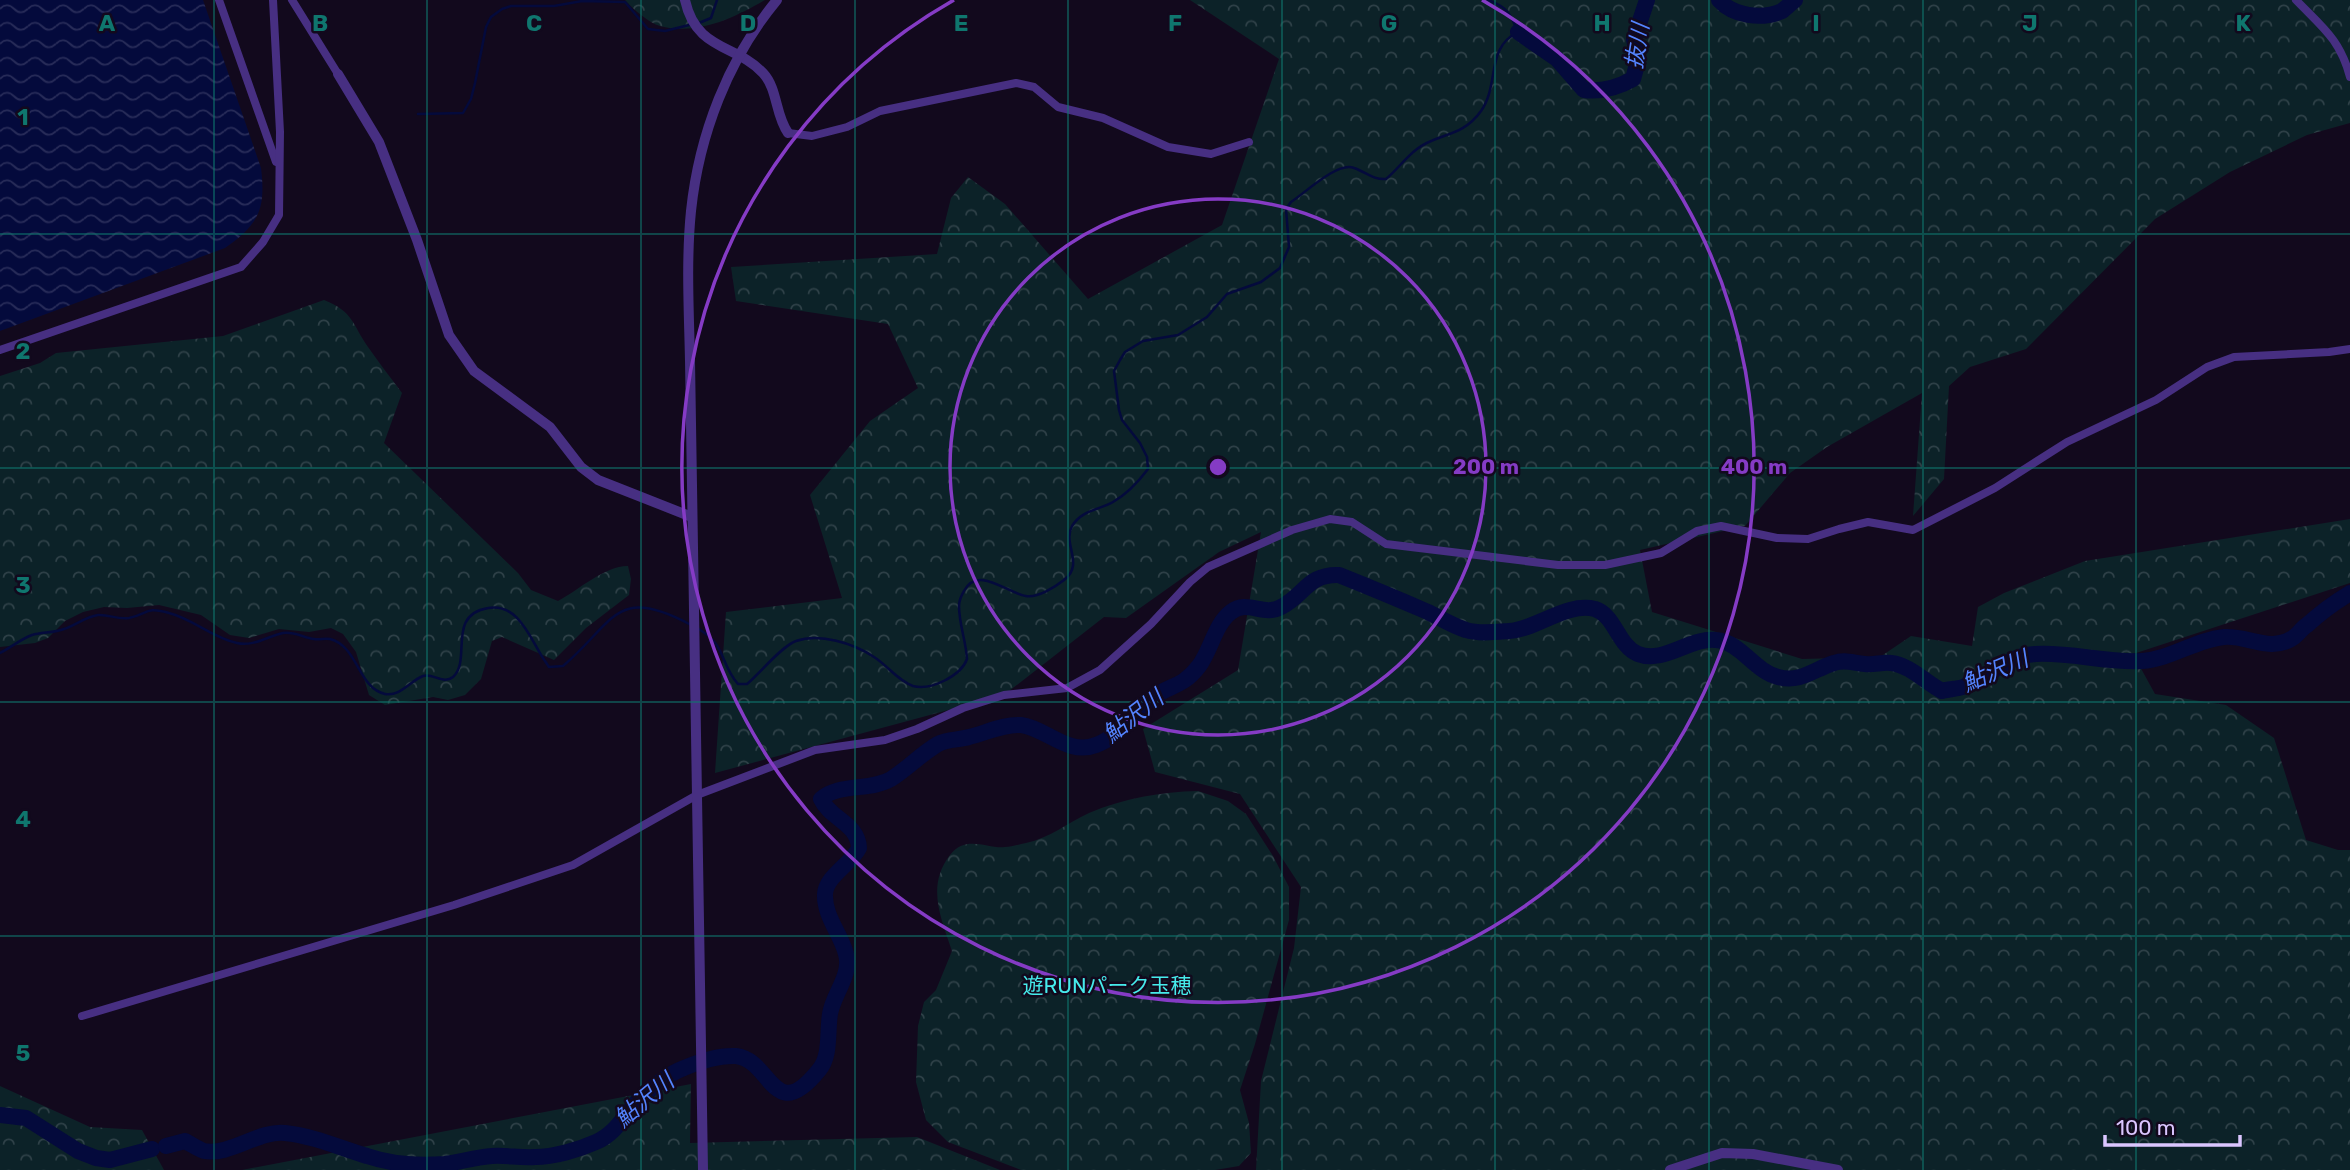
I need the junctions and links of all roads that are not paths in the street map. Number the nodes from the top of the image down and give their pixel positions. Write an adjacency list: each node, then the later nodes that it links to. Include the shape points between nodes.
1 (219, 0): 12 (street)
2 (273, 0): 12 (street)
3 (292, 0): 8 (street)
4 (685, 0): 7 (street, via 698,28 717,46)
5 (778, 0): 7 (street)
6 (2296, 0): 9 (street, via 2337,43)
7 (739, 57): 10 (street, via 765,74); 15 (street, via 704,141 691,212)
8 (338, 74): 15 (street, via 379,142 449,335 474,371 551,427 581,467 598,480)
9 (2350, 77)
10 (788, 133): 11 (street, via 812,136 847,127 880,111 1016,83 1034,87 1058,107 1103,118 1168,147 1211,154)
11 (1249, 142)
12 (278, 168): 13 (street, via 279,215 241,267)
13 (0, 349)
14 (2350, 349): 16 (street, via 2234,357 2207,367 2156,400 2067,442 1995,488 1913,530 1868,522 1798,539 1721,526 1698,531 1661,552 1605,565 1558,565 1386,544 1352,522 1330,519 1292,530 1208,567 1100,670 1074,685 1004,695 885,740 815,750)
15 (692, 517): 16 (street)
16 (697, 795): 17 (street, via 573,865); 18 (street)
17 (82, 1016)
18 (703, 1170)
19 (1670, 1170): 20 (street, via 1722,1153 1753,1154)
20 (1838, 1170)

